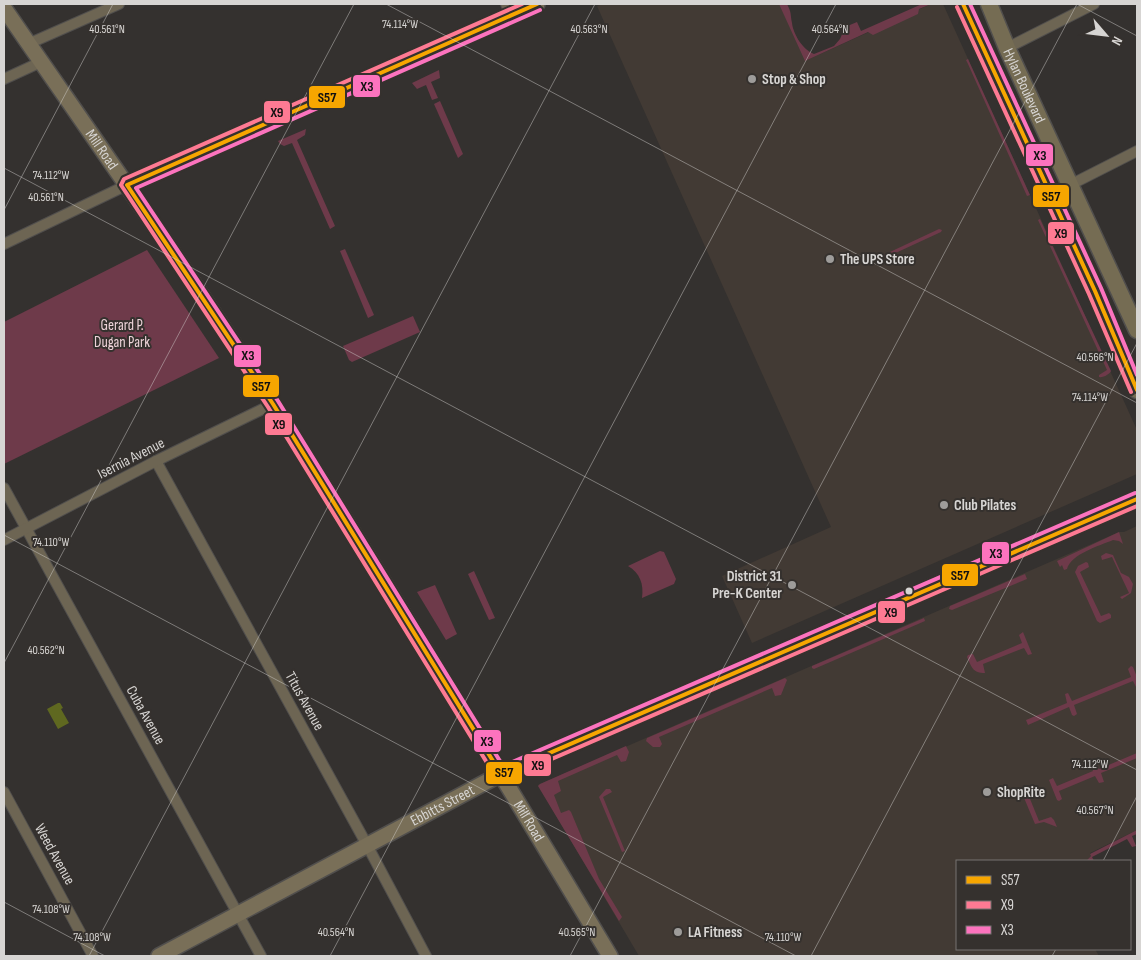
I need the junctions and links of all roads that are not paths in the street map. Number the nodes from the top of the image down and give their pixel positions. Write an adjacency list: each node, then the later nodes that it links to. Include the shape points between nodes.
1 (119, 4): 8 (street)
2 (537, 4): 7 (street)
3 (963, 4): 17 (main road, Hylan Boulevard)
4 (989, 4): 9 (main road, Hylan Boulevard)
5 (1094, 4): 9 (street)
6 (4, 8): 8 (street, Mill Road)
7 (508, 9): 13 (street)
8 (28, 44): 10 (street, Mill Road)
9 (1007, 48): 14 (main road, Hylan Boulevard)
10 (41, 62): 11 (street); 13 (street, Mill Road)
11 (4, 79)
12 (1137, 150): 14 (street)
13 (127, 185): 15 (street); 18 (street, Mill Road)
14 (1070, 185): 16 (main road, Hylan Boulevard)
15 (4, 244)
16 (1137, 330)
17 (1137, 390)
18 (273, 404): 19 (street, Isernia Avenue); 24 (street, Mill Road)
19 (156, 461): 22 (street, Isernia Avenue); 26 (street, Titus Avenue)
20 (4, 488): 22 (street, Cuba Avenue)
21 (1137, 499): 24 (street, Ebbitts Street)
22 (26, 529): 23 (street, Isernia Avenue); 27 (street, Cuba Avenue)
23 (4, 540)
24 (502, 774): 26 (street, Ebbitts Street); 32 (street, Mill Road)
25 (4, 792): 28 (street, Weed Avenue)
26 (367, 845): 27 (street, Ebbitts Street); 31 (street, Titus Avenue)
27 (238, 914): 29 (street, Ebbitts Street); 30 (street, Cuba Avenue)
28 (94, 956)
29 (159, 956)
30 (261, 956)
31 (426, 956)
32 (610, 956)

